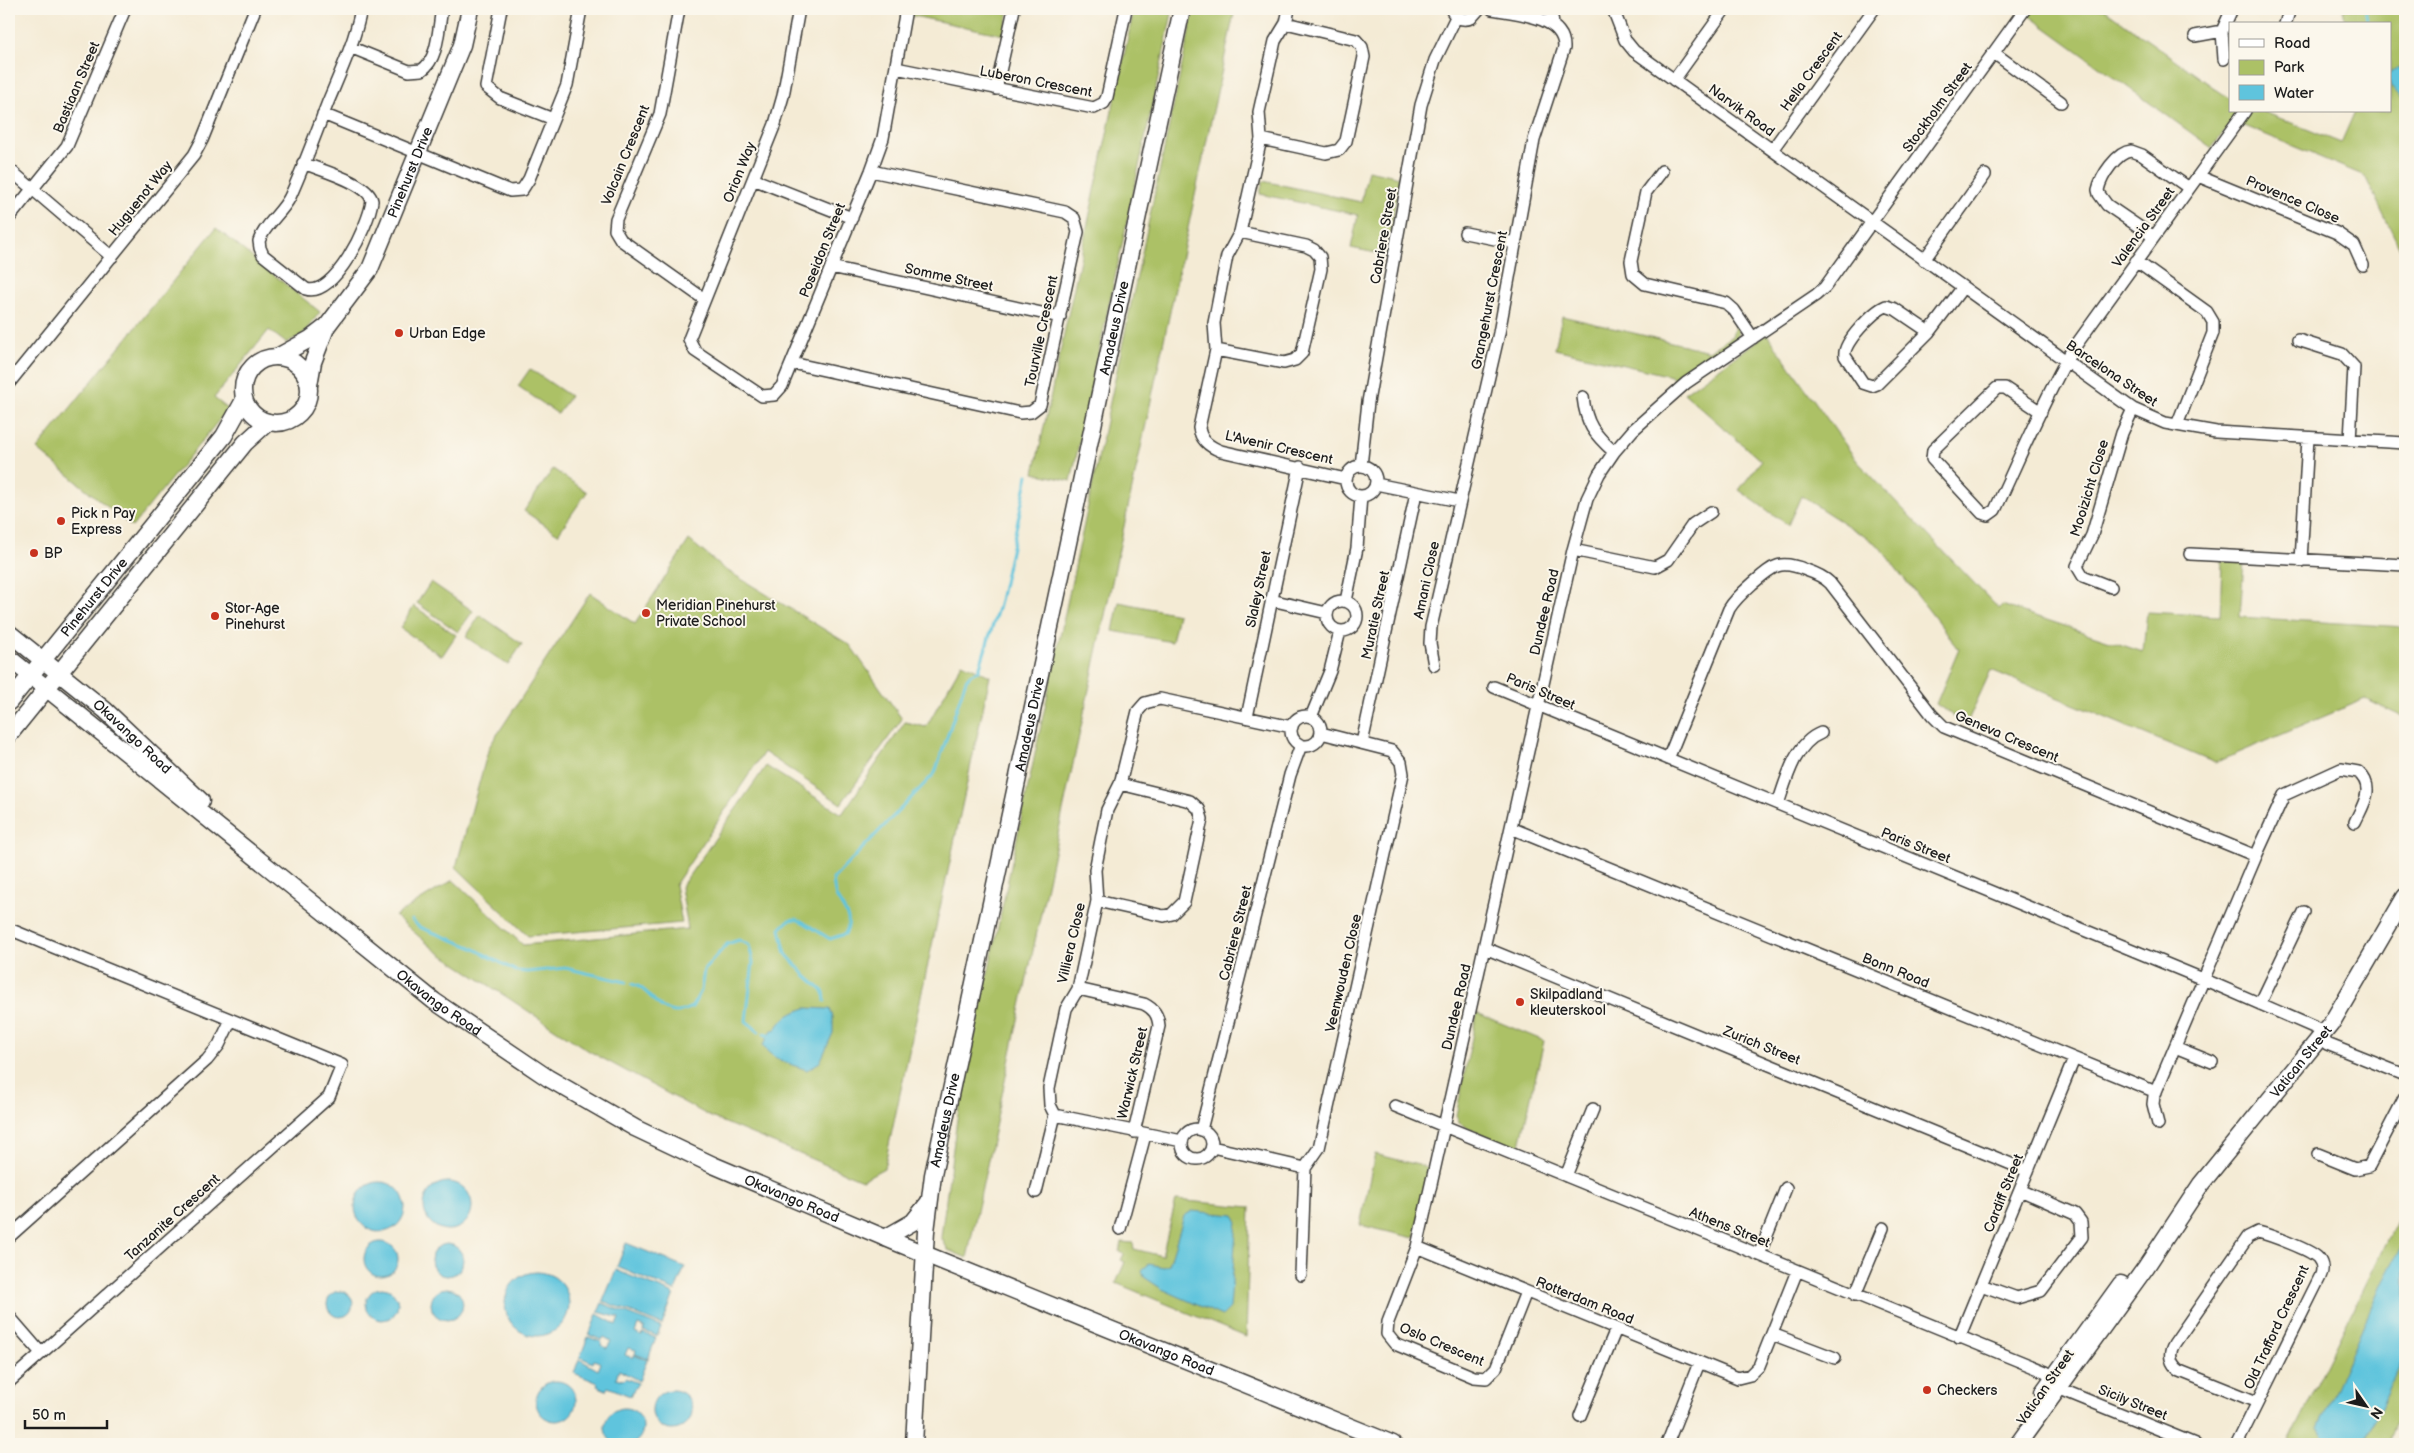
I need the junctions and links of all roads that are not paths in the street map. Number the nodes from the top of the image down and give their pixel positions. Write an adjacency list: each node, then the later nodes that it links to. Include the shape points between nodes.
1 (125, 9): 51 (street, Bastiaan Street, via 67,146)
2 (255, 9): 59 (street, Huguenot Way, via 198,148)
3 (361, 9): 30 (street, via 357,32)
4 (442, 9): 30 (street, via 433,54 422,70 409,71)
5 (470, 9): 42 (street, Pinehurst Drive, via 462,45)
6 (501, 9): 39 (street, via 486,87 500,98)
7 (581, 9): 39 (street, via 568,85)
8 (679, 9): 65 (street, Volcain Crescent, via 660,114 616,219 615,230 621,240)
9 (799, 9): 49 (street, Orion Way, via 779,111)
10 (906, 9): 33 (street, Poseidon Street)
11 (1014, 9): 35 (street)
12 (1126, 9): 35 (street, Luberon Crescent, via 1107,97 1101,106 1090,109)
13 (1182, 9): 162 (street, Amadeus Drive, via 954,1072)
14 (1289, 9): 26 (street, L'Avenir Crescent)
15 (1479, 9): 24 (street, via 1471,18 1463,19)
16 (1492, 9): 27 (street)
17 (1551, 9): 27 (street, Grangehurst Crescent)
18 (1613, 9): 34 (street, Narvik Road, via 1628,44)
19 (1725, 9): 34 (street)
20 (1874, 9): 41 (street, Hella Crescent)
21 (2025, 9): 31 (street, Stockholm Street)
22 (2232, 9): 28 (street)
23 (2290, 9): 25 (street)
24 (1453, 13): 88 (street, Cabriere Street, via 1421,105 1368,402)
25 (2287, 22)
26 (1286, 23): 40 (street, L'Avenir Crescent, via 1275,41 1259,112); 40 (street, via 1356,40 1364,50 1362,67 1346,140 1339,150 1326,154)
27 (1553, 25): 58 (street, Grangehurst Crescent, via 1562,35 1564,48 1534,140)
28 (2222, 31): 29 (street); 32 (street)
29 (2195, 36)
30 (350, 47): 38 (street)
31 (1994, 53): 36 (street); 54 (street, Stockholm Street)
32 (2224, 60)
33 (896, 68): 35 (street, Luberon Crescent); 45 (street, Poseidon Street, via 882,138)
34 (1674, 80): 41 (street, Narvik Road)
35 (996, 89)
36 (2061, 102)
37 (2244, 112): 48 (street, Valencia Street)
38 (323, 114): 42 (street); 43 (street)
39 (554, 119): 42 (street, via 527,184 518,191 510,191)
40 (1261, 139): 55 (street, L'Avenir Crescent)
41 (1772, 150): 54 (street, Narvik Road)
42 (419, 153): 67 (street, Pinehurst Drive, via 370,269)
43 (303, 163): 43 (street, via 361,186 372,198 354,249 326,285 314,291 306,289 263,255 259,244 289,198)
44 (9, 169): 51 (street)
45 (871, 171): 53 (street, Poseidon Street); 66 (street, Tourville Crescent, via 1072,216 1077,222 1078,232)
46 (1662, 171): 69 (street, via 1646,192 1632,261 1633,274 1645,284 1726,303)
47 (1985, 175): 60 (street)
48 (2198, 176): 50 (street, Valencia Street); 62 (street, Provence Close, via 2336,233 2354,245)
49 (753, 179): 53 (street); 65 (street, Orion Way)
50 (2189, 188): 57 (street, Valencia Street); 57 (street, via 2137,152 2125,151 2115,162 2099,185 2098,194 2107,205)
51 (32, 189): 52 (street, Bastiaan Street); 59 (street)
52 (9, 218)
53 (852, 218): 63 (street, Poseidon Street)
54 (1872, 222): 60 (street, Barcelona Street); 69 (street, Dundee Road, via 1821,291)
55 (1240, 232): 72 (street, L'Avenir Crescent, via 1227,256 1214,322); 72 (street, via 1310,248 1320,257 1321,269 1298,358 1284,363)
56 (1465, 233): 58 (street)
57 (2154, 238): 61 (street, Valencia Street)
58 (1515, 243): 94 (street, Grangehurst Crescent, via 1499,333 1466,484)
59 (112, 256): 76 (street, Huguenot Way)
60 (1924, 260): 64 (street, Barcelona Street)
61 (2136, 262): 74 (street, Valencia Street); 83 (street, via 2207,312 2213,322 2212,333)
62 (2363, 265)
63 (831, 267): 66 (street, Somme Street); 75 (street, Poseidon Street)
64 (1963, 288): 68 (street); 74 (street, Barcelona Street)
65 (704, 299): 71 (street, Orion Way)
66 (1060, 316): 75 (street, Tourville Crescent, via 1042,402 1035,410 1026,413)
67 (327, 326): 73 (street, Pinehurst Drive); 77 (street, Pinehurst Drive, via 314,359)
68 (1929, 332): 68 (street, via 1872,386 1859,379 1845,356 1848,342 1886,306)
69 (1753, 338): 87 (street, Dundee Road, via 1672,395)
70 (2298, 340): 85 (street, via 2335,351 2352,362 2355,373)
71 (689, 341): 75 (street, Poseidon Street, via 695,351 762,396 770,396 780,390)
72 (1216, 350): 89 (street, L'Avenir Crescent, via 1199,428 1202,437 1210,446 1221,450)
73 (277, 357): 77 (street, via 298,365); 79 (street, via 257,362 249,370 244,379)
74 (2066, 361): 80 (street, Barcelona Street); 81 (street, Valencia Street)
75 (792, 363)
76 (9, 383)
77 (309, 386): 82 (street, via 306,401 298,415 278,423)
78 (1583, 397): 87 (street, via 1587,422)
79 (244, 400): 82 (street, via 253,414); 107 (street, Pinehurst Drive, via 224,436)
80 (2133, 409): 83 (street, Barcelona Street); 100 (street, Mooizicht Close, via 2122,433 2092,535 2078,566 2083,576)
81 (2041, 412): 81 (street, Valencia Street, via 1996,510 1991,514 1982,513 1932,459 1933,450 1997,388 2005,388)
82 (268, 422): 109 (street, Pinehurst Drive, via 245,443)
83 (2177, 425): 84 (street, Barcelona Street, via 2216,432)
84 (2308, 438): 85 (street, Barcelona Street); 98 (street)
85 (2350, 440): 86 (street, Barcelona Street)
86 (2405, 443)
87 (1614, 452): 96 (street, Dundee Road, via 1587,498)
88 (1361, 466): 90 (street, via 1350,471); 91 (street, via 1372,471)
89 (1300, 467): 90 (street, L'Avenir Crescent); 101 (street, Slaley Street)
90 (1346, 478): 93 (street, via 1351,492)
91 (1376, 484): 92 (street); 93 (street, via 1369,494)
92 (1416, 493): 94 (street); 121 (street, Muratie Street)
93 (1361, 496): 102 (street, via 1357,548)
94 (1459, 501): 108 (street, Amani Close, via 1431,627)
95 (1711, 512): 96 (street, via 1693,524 1668,560 1655,567)
96 (1573, 550): 114 (street, Dundee Road)
97 (2190, 554): 98 (street)
98 (2301, 561): 99 (street)
99 (2405, 565)
100 (2111, 587)
101 (1271, 600): 103 (street); 115 (street, Slaley Street)
102 (1346, 601): 103 (street, via 1334,603); 104 (street, via 1355,609 1357,618 1352,627)
103 (1327, 613): 104 (street, via 1330,625)
104 (1340, 631): 116 (street, via 1330,671)
105 (9, 633): 107 (street, Okavango Road)
106 (9, 658): 110 (street, Okavango Road)
107 (43, 660): 109 (street, Okavango Road); 110 (street, Pinehurst Drive)
108 (1434, 666)
109 (59, 672): 112 (street, Pinehurst Drive); 128 (street, Okavango Road, via 105,710 193,793)
110 (30, 676): 112 (street, Okavango Road); 113 (street, Pinehurst Drive)
111 (1494, 687): 114 (street, Paris Street)
112 (46, 688): 120 (street, Pinehurst Drive); 128 (street, Okavango Road)
113 (11, 699)
114 (1538, 706): 123 (street, Paris Street); 127 (street, Dundee Road)
115 (1247, 717): 117 (street, Villiera Close); 124 (street, Villiera Close, via 1160,699 1149,701 1135,719)
116 (1312, 717): 117 (street, via 1297,719); 119 (street, via 1319,723)
117 (1292, 727): 122 (street, via 1294,740)
118 (1821, 732): 125 (street, via 1807,740 1800,751)
119 (1321, 733): 121 (street, Veenwouden Close); 122 (street, via 1314,744)
120 (9, 735)
121 (1362, 743): 156 (street, Veenwouden Close, via 1392,751 1401,762 1403,774 1319,1148)
122 (1301, 745): 151 (street, Cabriere Street, via 1290,775)
123 (1668, 759): 125 (street, Paris Street); 129 (street, Geneva Crescent, via 1732,604 1770,569 1789,564 1819,575 1830,583 1932,716 1944,727)
124 (1120, 784): 131 (street, Villiera Close, via 1107,810 1095,870); 131 (street, via 1190,801 1199,809 1202,819 1184,902 1177,911 1164,916)
125 (1778, 804): 135 (street, Paris Street)
126 (2355, 822): 129 (street, via 2367,796 2368,785 2358,772 2341,769 2284,795)
127 (1511, 828): 134 (street, Dundee Road); 141 (street, Bonn Road)
128 (247, 850): 166 (street, Okavango Road, via 434,1001 548,1078 652,1136 713,1165)
129 (2256, 856): 135 (street)
130 (2405, 896): 139 (street, Vatican Street)
131 (1096, 901): 136 (street, Villiera Close)
132 (2304, 912): 137 (street)
133 (9, 929): 138 (street)
134 (1485, 948): 150 (street, Dundee Road); 157 (street, Zurich Street)
135 (2203, 979): 137 (street, Paris Street); 140 (street)
136 (1078, 989): 148 (street, Villiera Close, via 1066,1009 1049,1088 1050,1105); 152 (street, Warwick Street, via 1144,1004 1158,1018)
137 (2260, 1004): 139 (street, Paris Street, via 2318,1029)
138 (231, 1020): 165 (street, via 219,1045 207,1060); 179 (street, Tanzanite Crescent, via 342,1065 329,1097)
139 (2322, 1036): 143 (street, Paris Street, via 2327,1044); 183 (street, Vatican Street, via 2229,1149 2180,1214 2146,1267)
140 (2175, 1047): 142 (street); 144 (street)
141 (2074, 1059): 144 (street, Bonn Road); 157 (street, Cardiff Street)
142 (2212, 1062)
143 (2405, 1075)
144 (2156, 1092): 149 (street, via 2154,1104)
145 (2405, 1097): 155 (street, via 2369,1166 2355,1169)
146 (1396, 1106): 150 (street, Athens Street)
147 (1593, 1109): 158 (street)
148 (1055, 1115): 152 (street); 161 (street, Villiera Close)
149 (2158, 1124)
150 (1444, 1126): 158 (street, Athens Street); 167 (street)
151 (1201, 1130): 153 (street, via 1189,1132); 154 (street, via 1210,1137)
152 (1140, 1133): 153 (street); 164 (street)
153 (1182, 1142): 154 (street, via 1185,1153 1195,1159 1207,1155)
154 (1212, 1147): 156 (street)
155 (2318, 1154)
156 (1305, 1168): 171 (street)
157 (2028, 1171): 160 (street, Cardiff Street)
158 (1566, 1176): 169 (street, Athens Street)
159 (1786, 1188): 169 (street)
160 (2020, 1190): 172 (street, Cardiff Street); 172 (street, via 2075,1214 2081,1222 2082,1237 2042,1291 2017,1298)
161 (1036, 1192)
162 (929, 1202): 166 (street, via 913,1222); 168 (street, Amadeus Drive)
163 (1883, 1228): 174 (street)
164 (1120, 1229)
165 (9, 1237)
166 (885, 1238): 168 (street, Okavango Road)
167 (1417, 1247): 173 (street, Rotterdam Road); 173 (street, Oslo Crescent, via 1388,1322 1388,1338 1395,1344 1474,1377 1486,1378 1493,1372)
168 (924, 1254): 186 (street, Amadeus Drive); 187 (street, Okavango Road)
169 (1759, 1255): 170 (street, Athens Street)
170 (1797, 1271): 174 (street, Athens Street); 177 (street, Rotterdam Road)
171 (1301, 1276)
172 (1981, 1285): 178 (street, Cardiff Street)
173 (1526, 1292): 176 (street, Rotterdam Road)
174 (1855, 1295): 178 (street, Athens Street)
175 (9, 1316): 179 (street)
176 (1616, 1329): 181 (street, Rotterdam Road); 185 (street)
177 (1772, 1334): 180 (street); 181 (street, Rotterdam Road, via 1756,1369 1746,1377 1733,1377)
178 (1959, 1338): 183 (street, Athens Street, via 2046,1372)
179 (41, 1353): 182 (street, Tanzanite Crescent)
180 (1834, 1358)
181 (1700, 1363): 188 (street)
182 (9, 1382)
183 (2056, 1382): 189 (street, Vatican Street); 190 (street, Vatican Street); 191 (street, Sicily Street, via 2065,1391)
184 (2258, 1402): 184 (street, Old Trafford Crescent, via 2322,1270 2314,1254 2258,1232 2248,1237 2170,1354 2172,1364 2180,1371); 192 (street)
185 (1580, 1416)
186 (914, 1444)
187 (1393, 1444)
188 (1667, 1444)
189 (2005, 1444)
190 (2018, 1444)
191 (2195, 1444)
192 (2237, 1444)

